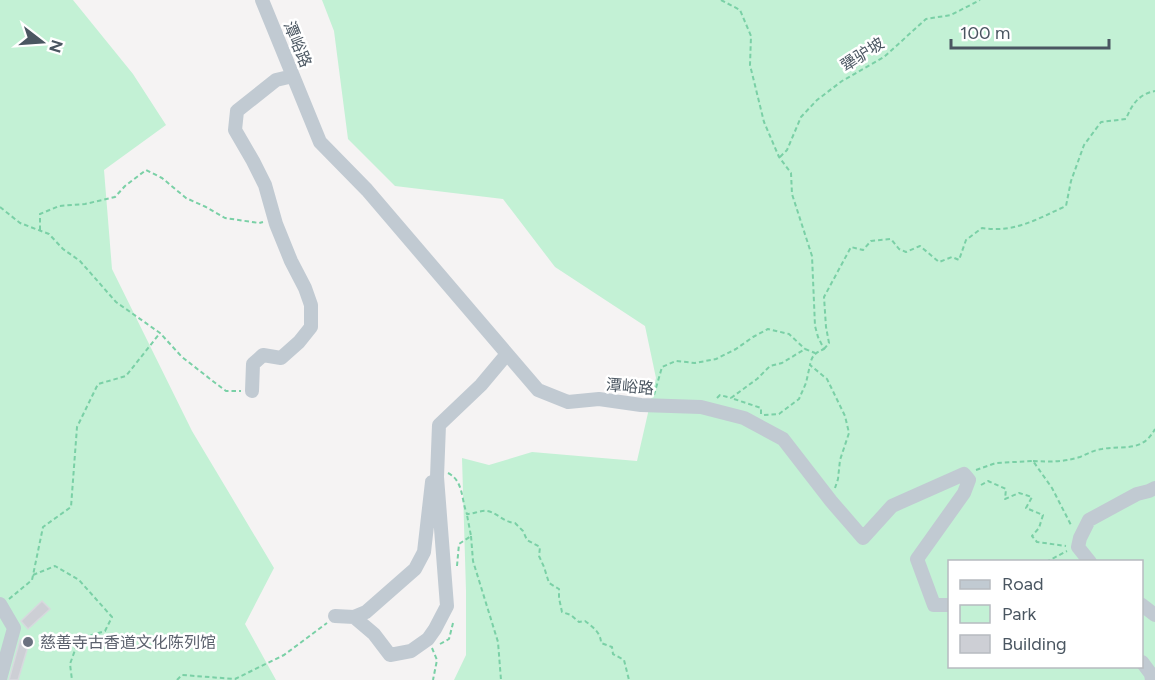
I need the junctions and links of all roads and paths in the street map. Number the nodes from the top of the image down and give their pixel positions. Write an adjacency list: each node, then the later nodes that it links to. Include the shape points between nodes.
1 (262, 0): 4 (street, 潭峪路)
2 (721, 0): 6 (path, via 740,10 751,36 750,65 764,122)
3 (980, 0): 6 (path, 犟驴坡, via 951,15 926,19 884,57 817,100 801,117 787,150)
4 (293, 76): 8 (street, via 276,80 237,111 235,130 265,185); 14 (street, 潭峪路, via 320,142 367,190)
5 (1155, 91): 12 (path, via 1141,96 1126,119 1101,122 1084,145 1066,206 1024,226 982,228 966,240 959,260 952,257 939,262 920,246 906,252 891,239 871,241 863,250 851,247 824,297 829,343)
6 (779, 157): 12 (path, via 791,173 792,194 812,256 815,326)
7 (0, 207): 9 (path, via 20,223)
8 (274, 217): 9 (path, via 259,223 225,218 186,198 146,170 115,197 59,206 40,214); 16 (street, via 311,305 311,327 281,358 263,355 253,364)
9 (40, 231): 10 (path, via 80,261 116,302)
10 (160, 333): 16 (path, via 182,357 226,391); 28 (path, via 126,376 98,384 77,427 71,507 44,527)
11 (805, 349): 13 (path); 15 (path, via 770,366 731,398 761,408 761,416 779,414 798,399); 17 (path, via 789,334 768,329 716,359 676,361 662,367)
12 (824, 349): 13 (path)
13 (815, 353): 15 (path)
14 (507, 354): 17 (street, 潭峪路, via 538,390 568,402 599,399); 20 (street, via 439,425)
15 (810, 365): 23 (path, via 827,380 849,433)
16 (252, 391)
17 (652, 405): 23 (street, 潭峪路, via 701,407 744,418 783,439)
18 (1155, 429): 19 (path, via 1149,440 1132,447 1100,449 1055,463)
19 (1033, 461): 21 (path, via 996,463); 25 (path, via 1071,524)
20 (437, 469): 34 (street, via 433,472 424,552 415,569 366,612); 35 (street, via 447,606); 42 (path, via 453,475 463,492 467,514 485,511 515,523 527,540 540,547 539,556 549,583 558,589 562,612 593,627 601,643 612,647 613,654 624,660)
21 (965, 480): 23 (street, 潭峪路, via 892,506 862,538); 25 (path, via 978,486 988,481 1006,489 1005,498 1019,493 1032,497 1026,508 1043,515 1032,536 1037,542); 30 (street, via 964,493 917,560 934,605)
22 (1155, 488): 25 (street, via 1089,520)
23 (831, 501)
24 (471, 536): 41 (path, via 473,561 498,642)
25 (1078, 547): 26 (path); 27 (street)
26 (1048, 560)
27 (1089, 560)
28 (33, 575): 29 (path, via 32,580); 38 (path, via 56,566 79,580 112,617 105,632 79,639 70,664)
29 (1, 604): 37 (street, via 14,628)
30 (948, 605)
31 (1143, 606): 32 (street)
32 (1155, 615)
33 (335, 616): 34 (street); 39 (path, via 284,655 235,679 182,675)
34 (354, 617): 35 (street, via 390,655 411,651)
35 (428, 639): 40 (path, via 438,660)
36 (1143, 663): 43 (street)
37 (0, 679)
38 (72, 680)
39 (177, 680)
40 (433, 680)
41 (501, 680)
42 (629, 680)
43 (1152, 680)

